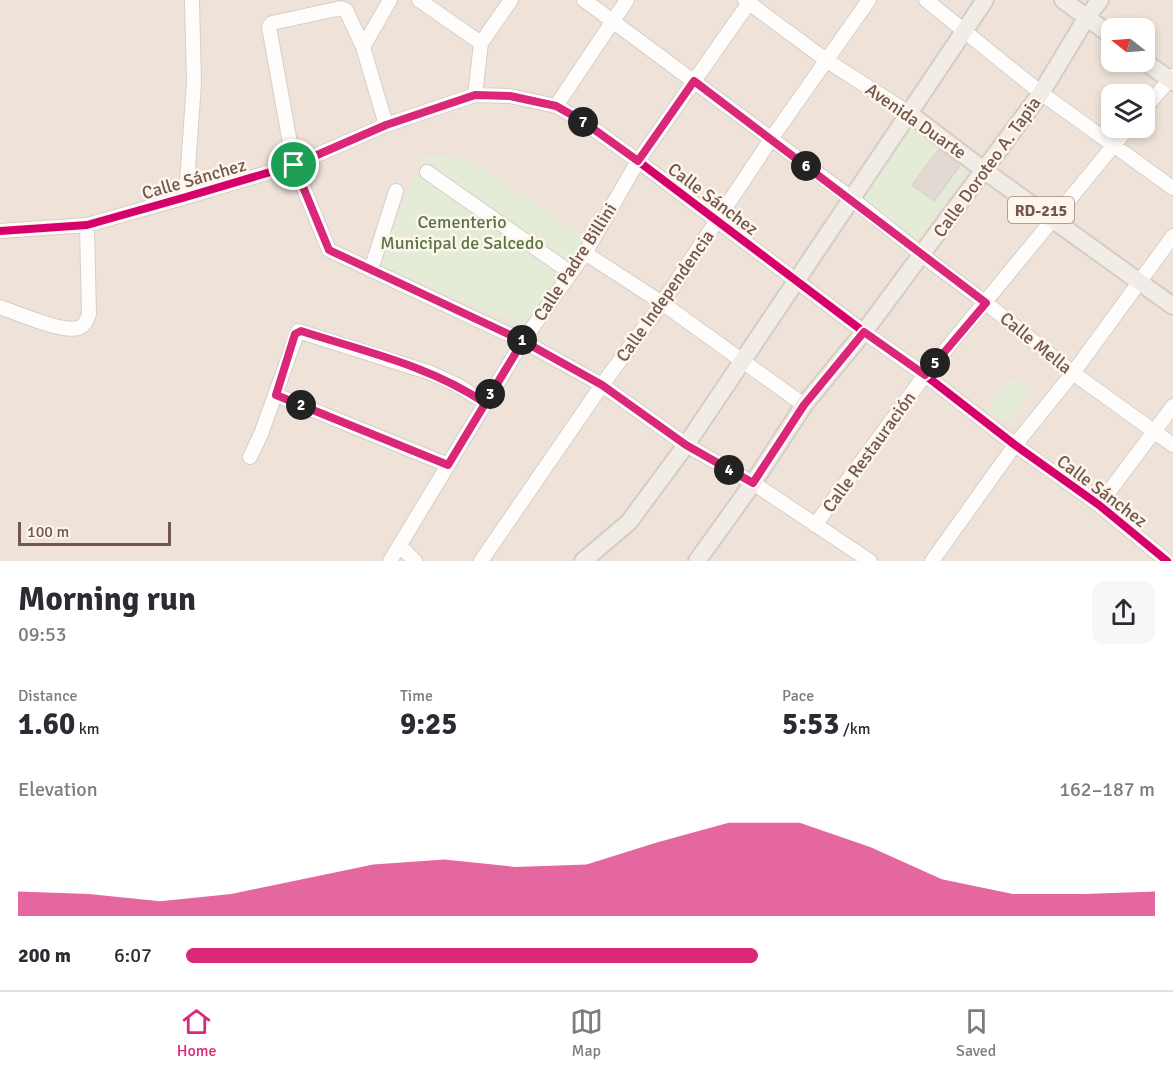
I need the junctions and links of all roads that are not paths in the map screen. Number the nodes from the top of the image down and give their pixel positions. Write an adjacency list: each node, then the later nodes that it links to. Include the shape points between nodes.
1 (192, 0): 38 (street, via 194,82)
2 (390, 0): 18 (street)
3 (419, 0): 17 (street)
4 (511, 0): 17 (street)
5 (584, 0): 14 (street, Calle Mella)
6 (627, 0): 14 (street)
7 (869, 0): 19 (street, Calle Independencia)
8 (926, 0): 16 (street)
9 (985, 0): 16 (main road)
10 (1063, 0): 13 (main road)
11 (1100, 0): 13 (main road, Calle Doroteo A. Tapia)
12 (748, 1): 19 (street, Avenida Duarte); 22 (street, Calle Padre Billini)
13 (1087, 17): 15 (main road); 23 (main road, Calle Doroteo A. Tapia)
14 (612, 21): 22 (street, Calle Mella); 26 (street)
15 (1101, 28)
16 (965, 31): 23 (street); 27 (main road)
17 (481, 43): 24 (street)
18 (363, 47): 28 (street); 33 (street, via 346,9 270,25)
19 (826, 60): 27 (street, Avenida Duarte); 30 (street, Calle Independencia)
20 (1155, 68): 21 (main road)
21 (1172, 79): 25 (street)
22 (694, 81): 30 (street, Calle Mella); 32 (street, Calle Padre Billini)
23 (1041, 93): 31 (street); 34 (main road, Calle Doroteo A. Tapia)
24 (475, 95): 26 (street, Calle Sánchez, via 510,96); 28 (street, Calle Sánchez)
25 (1155, 97)
26 (556, 106): 32 (street, Calle Sánchez)
27 (910, 114): 34 (main road, Avenida Duarte / RD-215); 39 (main road)
28 (386, 125): 33 (street, Calle Sánchez)
29 (1119, 138): 31 (street, Calle Restauración)
30 (771, 139): 39 (street, Calle Mella); 41 (street, Calle Independencia)
31 (1112, 145): 36 (street); 40 (street, Calle Restauración)
32 (638, 161): 41 (street, Calle Sánchez); 45 (street, Calle Padre Billini)
33 (294, 165): 38 (street, Calle Sánchez); 47 (street, via 325,245)
34 (985, 171): 40 (main road, Avenida Duarte / RD-215); 46 (main road, Calle Doroteo A. Tapia)
35 (427, 172): 48 (street)
36 (1173, 188)
37 (396, 191): 47 (street)
38 (186, 197): 42 (street, Calle Sánchez)
39 (851, 198): 46 (street, Calle Mella); 49 (main road)
40 (1052, 218): 50 (main road, Avenida Duarte / RD-215); 52 (street, Calle Restauración)
41 (717, 221): 49 (street, Calle Sánchez); 51 (street, Calle Independencia)
42 (87, 225): 43 (street, Calle Sánchez); 54 (street, via 87,322 80,328 68,329)
43 (0, 231)
44 (1173, 236): 50 (street)
45 (585, 253): 48 (street, Calle Padre Billini); 51 (street)
46 (922, 255): 52 (street, Calle Mella); 55 (main road, Calle Doroteo A. Tapia)
47 (371, 270): 56 (street)
48 (571, 273): 56 (street, Calle Padre Billini)
49 (796, 282): 55 (street, Calle Sánchez); 57 (main road)
50 (1138, 282): 53 (main road, Avenida Duarte / RD-215); 58 (street)
51 (662, 303): 57 (street); 60 (street, Calle Independencia)
52 (986, 303): 58 (street, Calle Mella); 59 (street, Calle Restauración)
53 (1173, 306)
54 (0, 307)
55 (864, 332): 59 (street, Calle Sánchez); 63 (main road, Calle Doroteo A. Tapia)
56 (523, 341): 60 (street); 62 (street, Calle Padre Billini)
57 (743, 360): 63 (street); 66 (main road)
58 (1073, 373): 65 (street, Calle Mella); 68 (street)
59 (925, 375): 68 (street, Calle Sánchez); 73 (street, Calle Restauración)
60 (602, 385): 66 (street); 77 (street, Calle Independencia)
61 (276, 395): 62 (street, via 295,334 301,331 431,373); 69 (street); 70 (street)
62 (485, 403): 70 (street, Calle Padre Billini)
63 (804, 405): 71 (main road, Calle Doroteo A. Tapia)
64 (1173, 406): 65 (street)
65 (1155, 432): 67 (street, Calle Mella); 72 (street)
66 (686, 445): 71 (street); 78 (main road, via 629,522)
67 (1173, 445)
68 (1015, 446): 72 (street, Calle Sánchez); 81 (street)
69 (250, 457)
70 (448, 465): 74 (street, Calle Padre Billini)
71 (753, 483): 73 (street); 79 (main road, Calle Doroteo A. Tapia)
72 (1099, 505): 82 (street, Calle Sánchez)
73 (815, 525): 80 (street)
74 (400, 546): 75 (street, Calle Padre Billini); 76 (street)
75 (390, 561)
76 (415, 561)
77 (481, 561)
78 (583, 561)
79 (697, 561)
80 (870, 561)
81 (932, 561)
82 (1167, 561)

